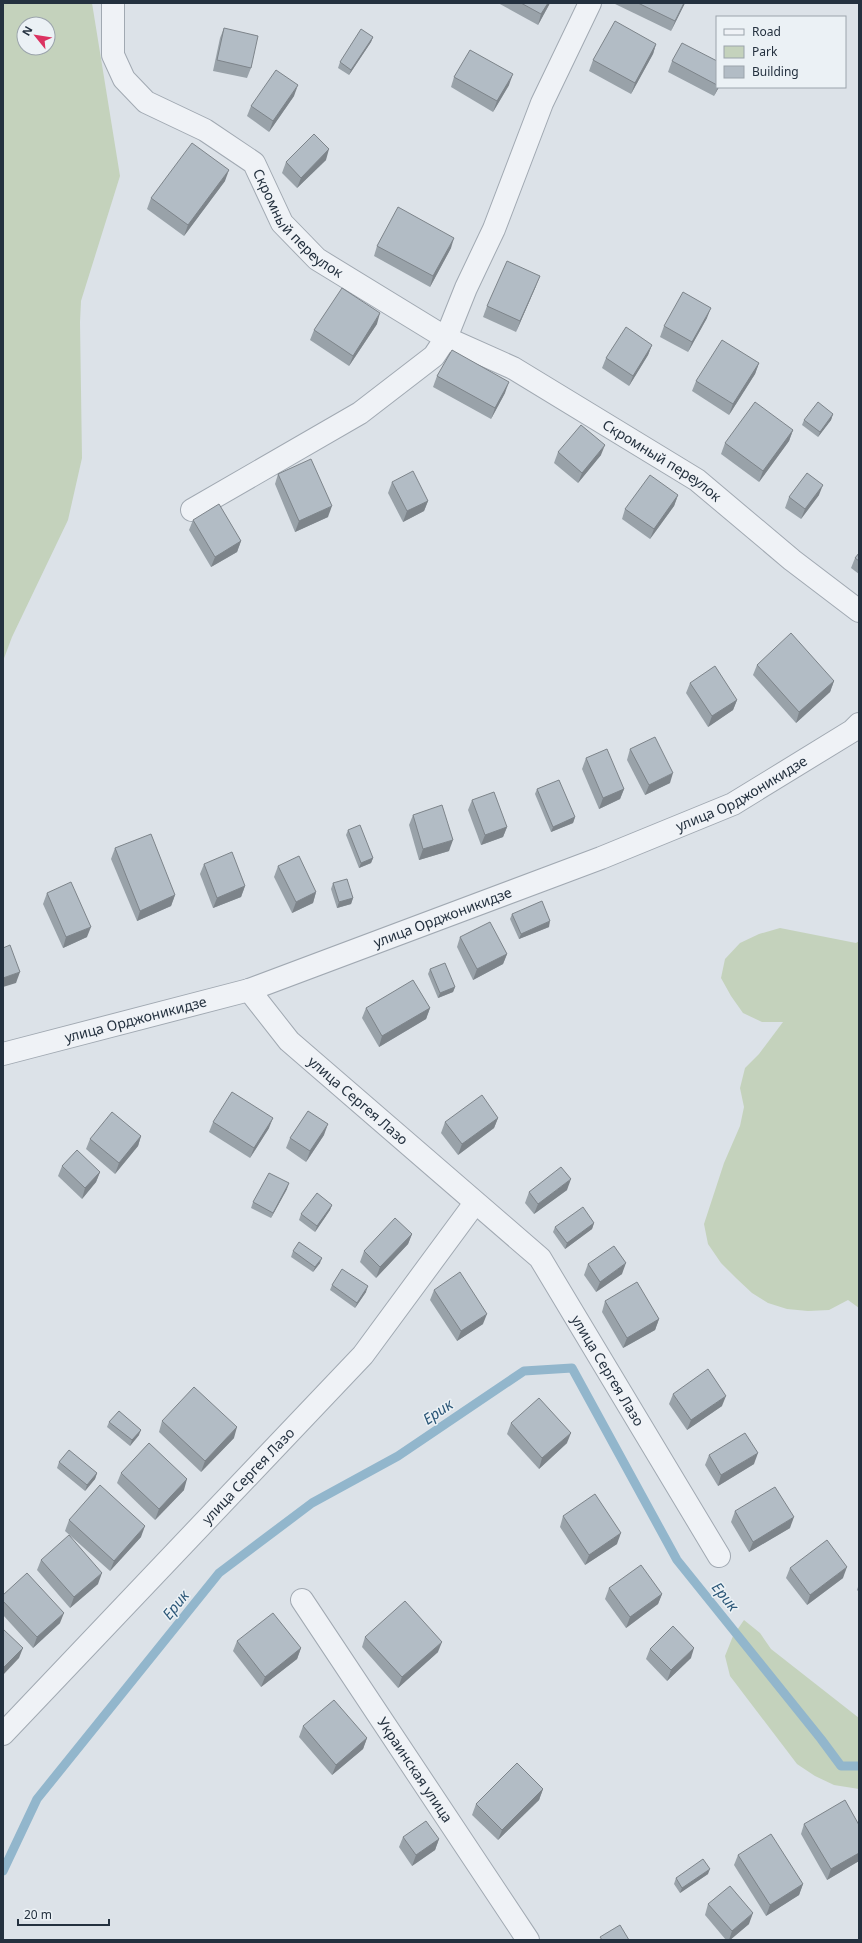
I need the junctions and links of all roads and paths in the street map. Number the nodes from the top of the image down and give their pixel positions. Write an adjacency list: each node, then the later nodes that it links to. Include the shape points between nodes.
1 (113, 3): 3 (street, Скромный переулок, via 113,55 124,78 146,102 205,130 254,163 282,223 317,259)
2 (590, 3): 3 (street, via 542,103 494,228)
3 (446, 338): 4 (street, via 434,356 360,413); 5 (street, Скромный переулок, via 513,368 697,480 792,560)
4 (192, 510)
5 (859, 611)
6 (859, 724): 7 (street, улица Орджоникидзе, via 852,731 733,804 601,858)
7 (249, 990): 8 (street, улица Орджоникидзе); 9 (street, улица Сергея Лазо, via 289,1040)
8 (3, 1054)
9 (475, 1203): 10 (street, улица Сергея Лазо, via 540,1258); 12 (street, улица Сергея Лазо, via 363,1355)
10 (719, 1556)
11 (302, 1600): 13 (street, Украинская улица)
12 (3, 1734)
13 (528, 1940)

